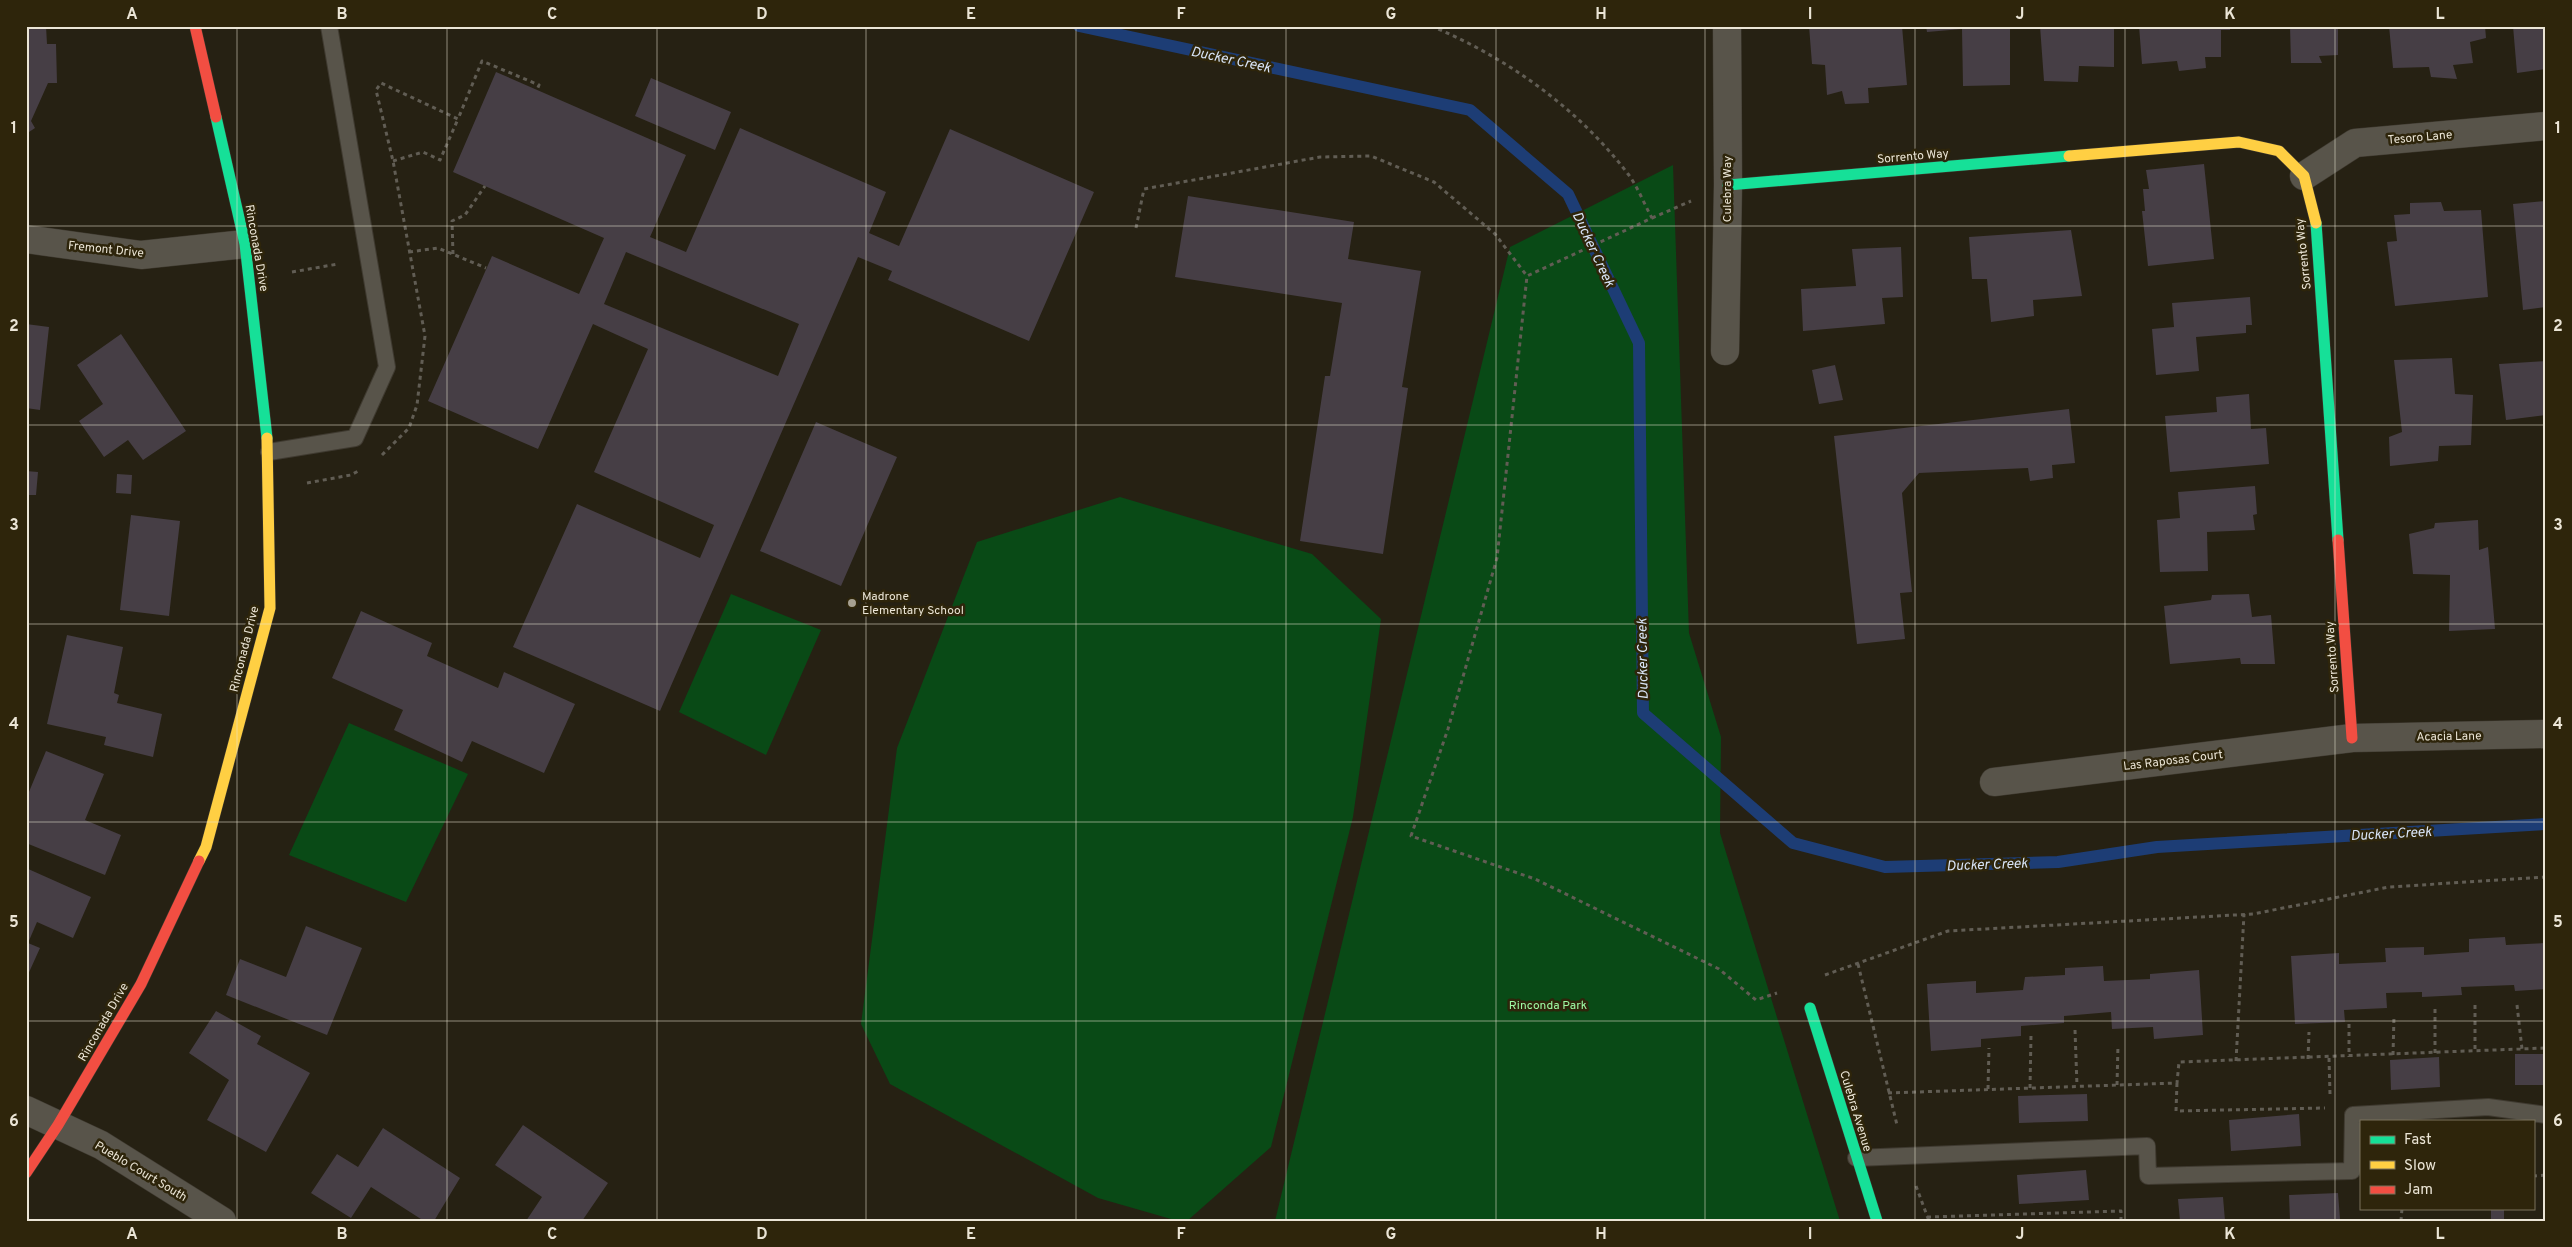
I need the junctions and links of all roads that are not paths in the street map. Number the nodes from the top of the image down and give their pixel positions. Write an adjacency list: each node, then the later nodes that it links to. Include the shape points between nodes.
1 (195, 26): 8 (street, Rinconada Drive)
2 (329, 26): 10 (lane, via 387,367 355,438)
3 (1727, 26): 6 (street, Culebra Way)
4 (2546, 126): 5 (street, Tesoro Lane, via 2355,143)
5 (2304, 176): 6 (street, Sorrento Way, via 2279,151 2239,142); 12 (street, Sorrento Way, via 2316,224)
6 (1728, 185): 9 (street, Culebra Way)
7 (26, 239): 8 (street, Fremont Drive, via 141,255)
8 (245, 244): 10 (street, Rinconada Drive)
9 (1725, 351)
10 (269, 452): 17 (street, Rinconada Drive, via 270,608 206,847 141,984)
11 (2546, 734): 12 (street, Acacia Lane)
12 (2352, 738): 13 (street, Las Raposas Court)
13 (1994, 782)
14 (1810, 1008): 18 (street, Culebra Avenue)
15 (26, 1110): 17 (street, Pueblo Court South)
16 (2546, 1115): 18 (lane, via 2488,1107 2353,1115 2352,1171 2148,1176 2147,1146)
17 (58, 1125): 19 (street, Rinconada Drive); 20 (street, Pueblo Court South, via 101,1145)
18 (1856, 1158): 21 (street, Culebra Avenue)
19 (26, 1173)
20 (222, 1221)
21 (1877, 1221)

